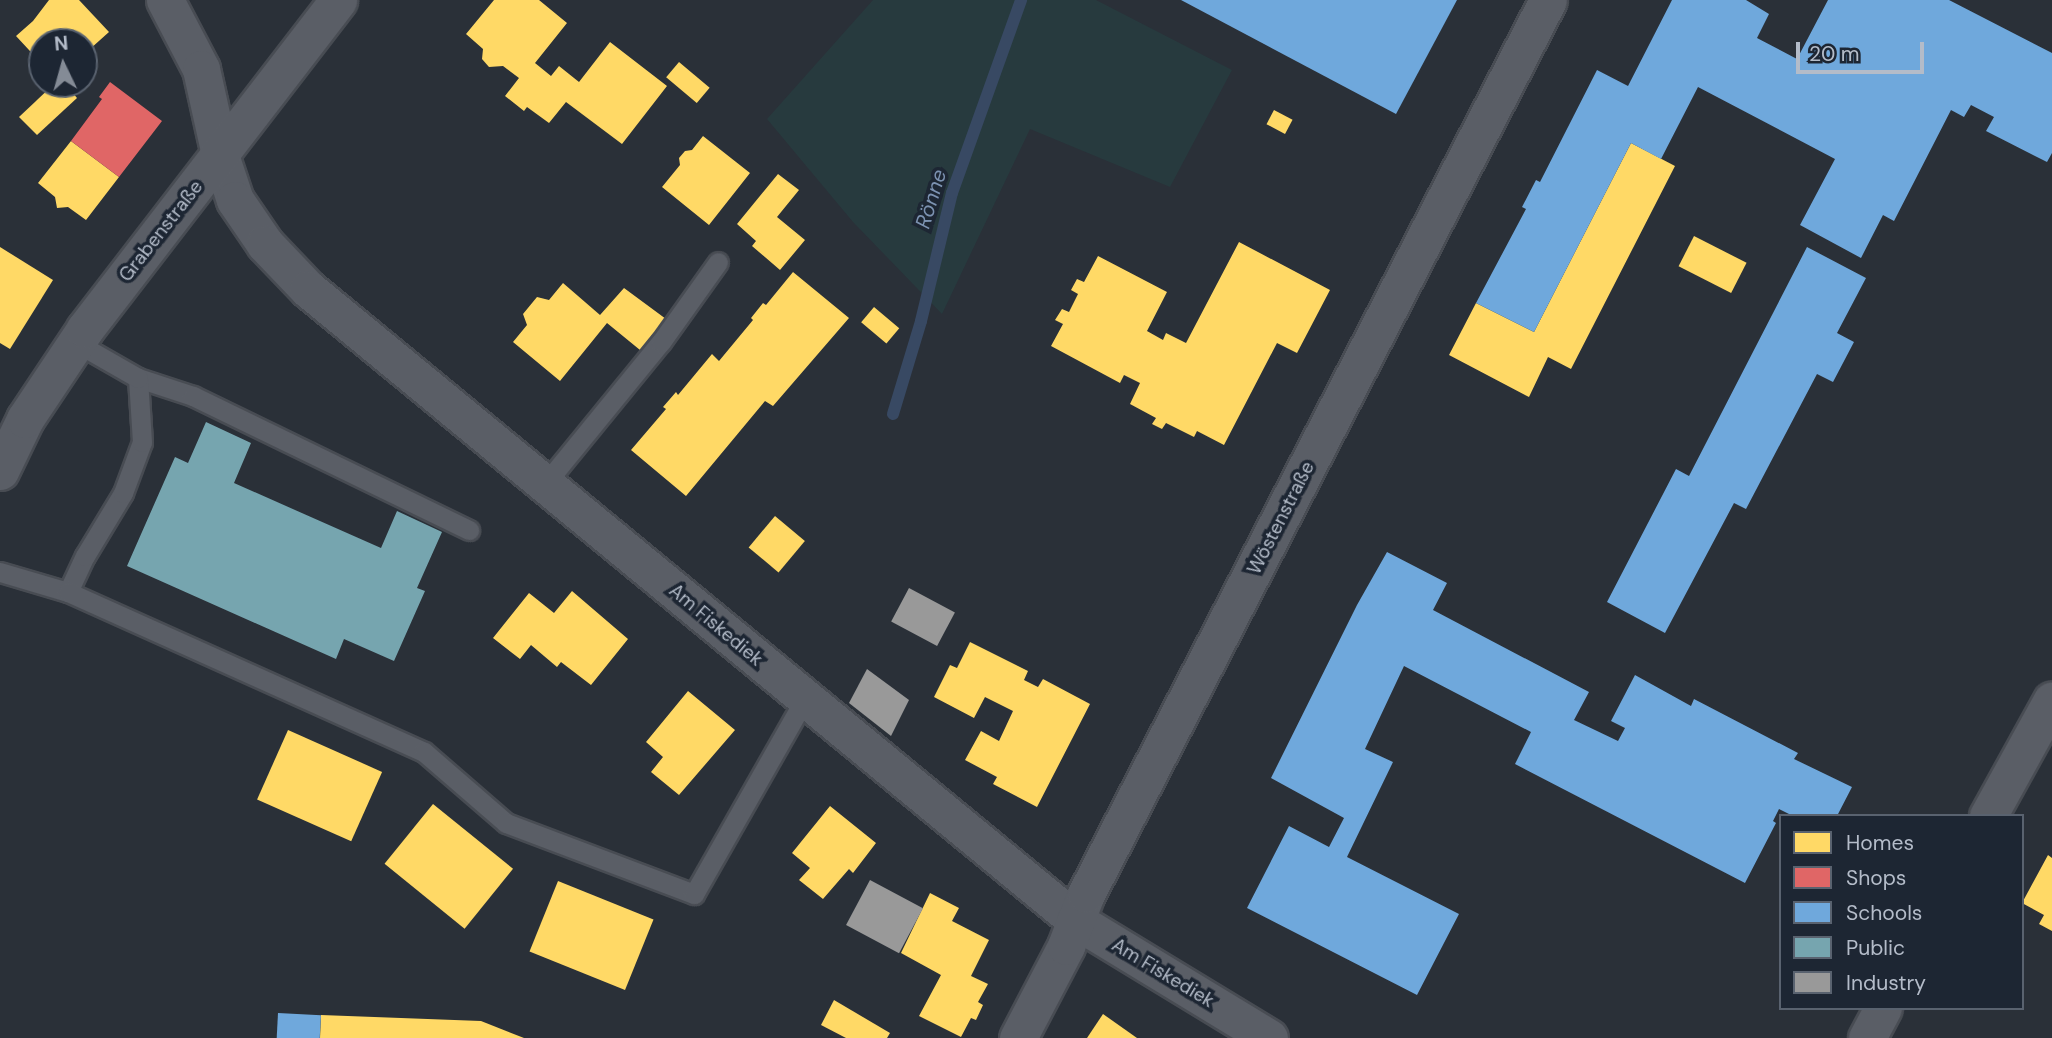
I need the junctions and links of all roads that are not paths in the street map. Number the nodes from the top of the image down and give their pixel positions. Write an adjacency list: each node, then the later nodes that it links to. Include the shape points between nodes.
1 (165, 0): 4 (street, Am Fiskediek, via 201,69)
2 (338, 0): 4 (street, Grabenstraße)
3 (1548, 0): 16 (street, Wöstenstraße)
4 (220, 155): 6 (street, Grabenstraße); 9 (street, Am Fiskediek, via 235,200 265,244 308,289)
5 (718, 262): 9 (lane, via 661,342)
6 (77, 342): 7 (lane); 8 (street, Grabenstraße, via 25,419)
7 (138, 378): 10 (lane, via 193,396); 12 (lane, via 142,442 123,493)
8 (0, 471)
9 (545, 484): 13 (street, Am Fiskediek)
10 (469, 530)
11 (0, 572): 12 (lane)
12 (68, 592): 13 (lane, via 424,752 506,823 694,894)
13 (805, 699): 16 (street, Am Fiskediek)
14 (2052, 699): 15 (street)
15 (1990, 814)
16 (1075, 920): 18 (street, Wöstenstraße); 19 (street, Am Fiskediek)
17 (1882, 1010): 20 (street)
18 (1018, 1038)
19 (1269, 1038)
20 (1867, 1038)

